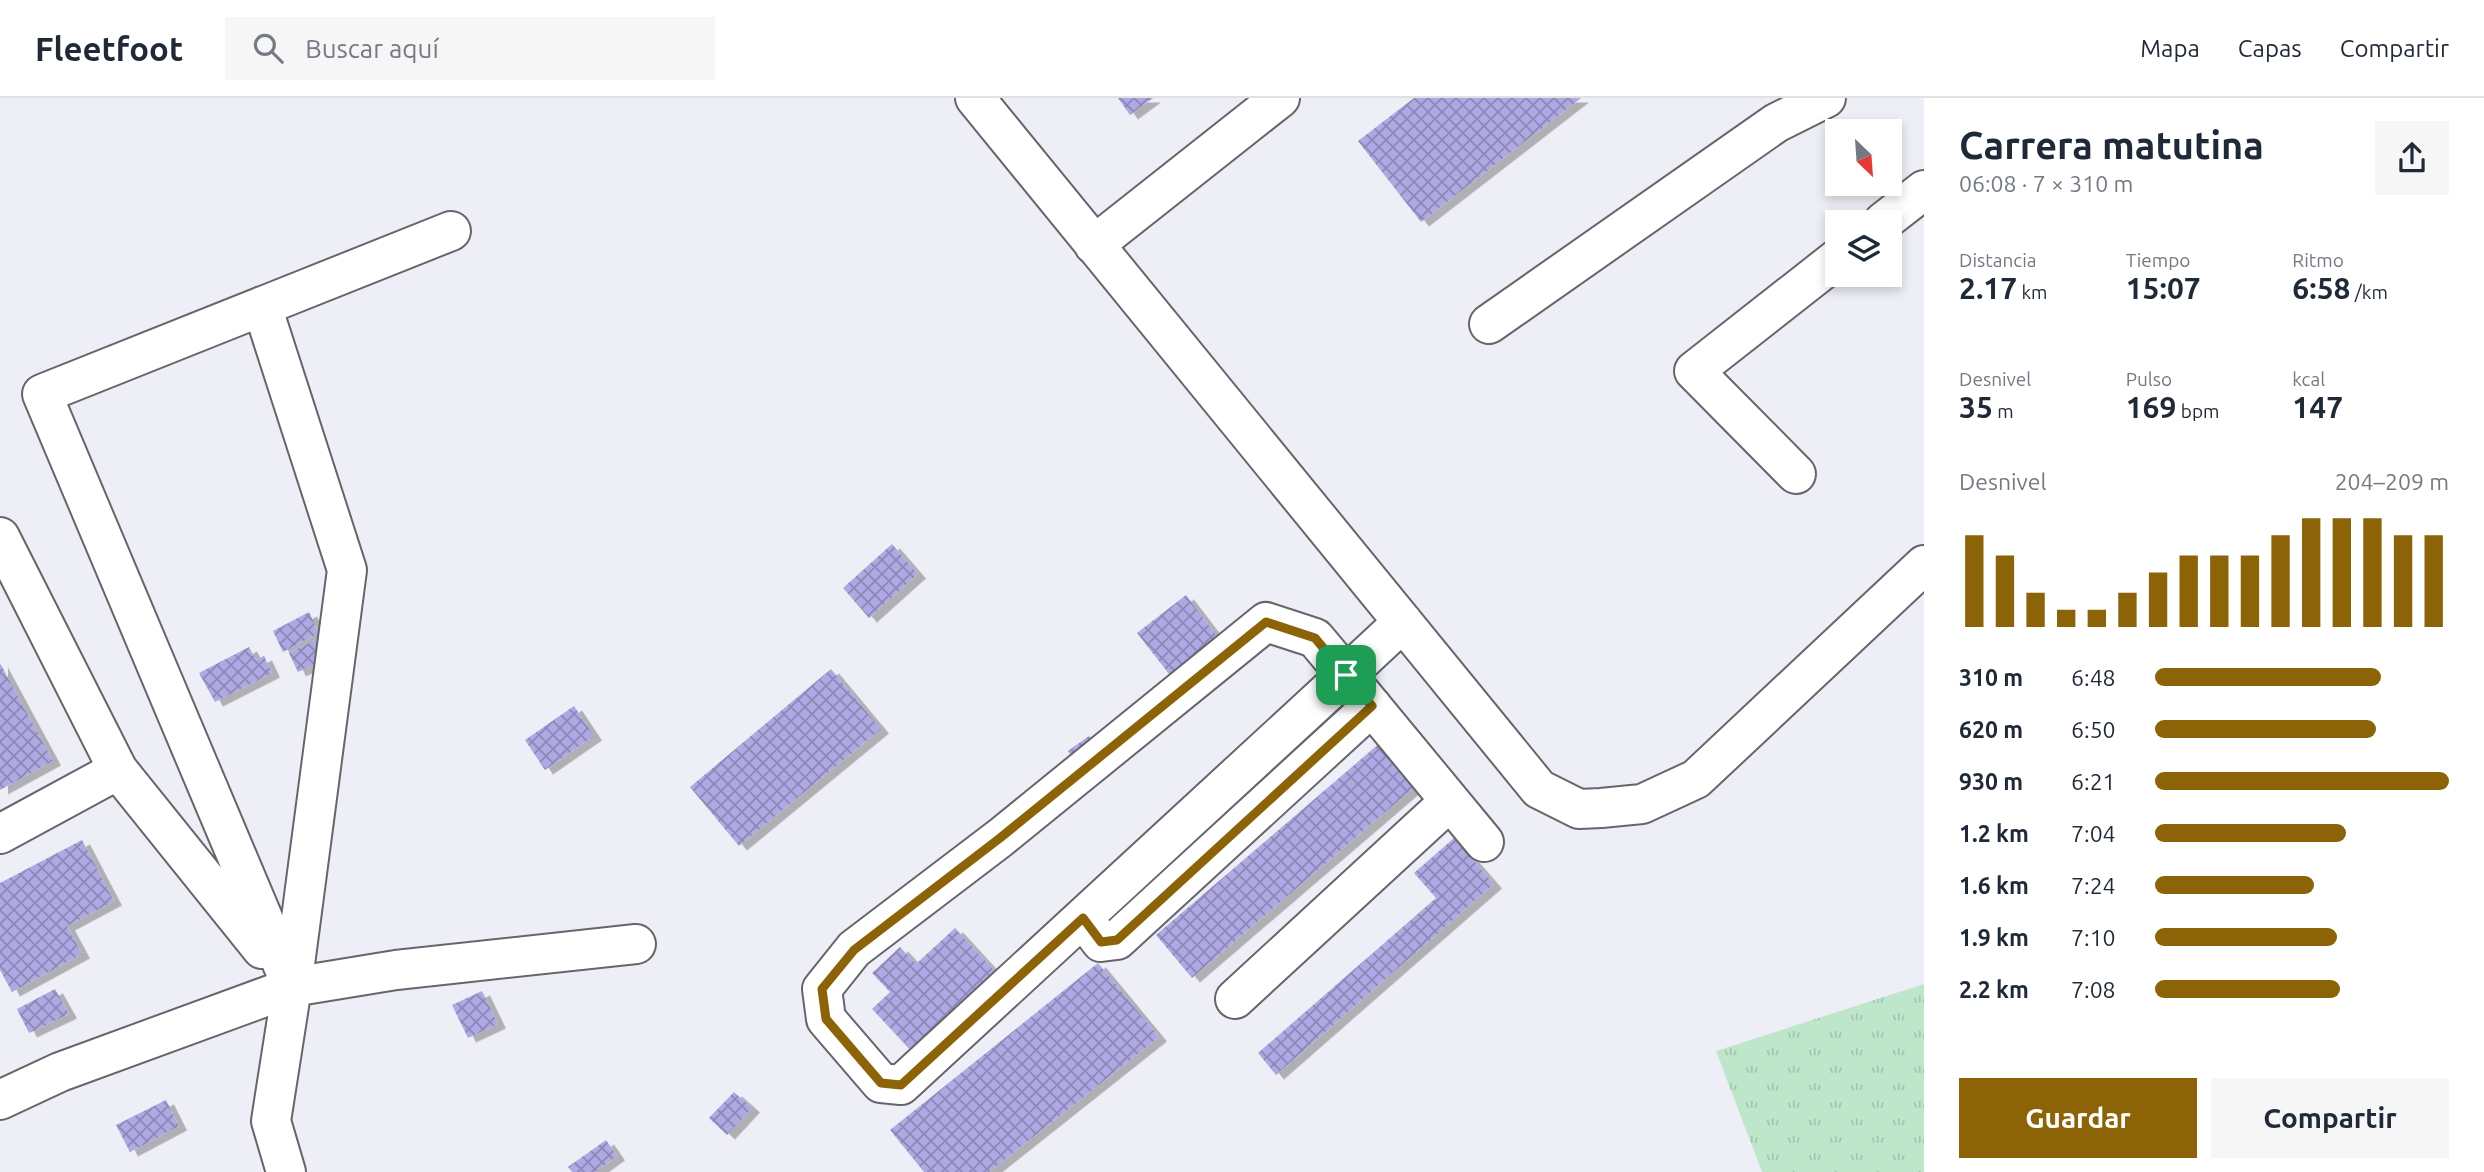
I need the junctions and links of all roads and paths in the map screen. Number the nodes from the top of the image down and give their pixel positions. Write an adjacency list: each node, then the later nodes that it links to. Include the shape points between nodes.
1 (975, 98): 7 (street)
2 (1280, 98): 7 (street)
3 (1826, 98): 10 (street, via 1776,123)
4 (1924, 190): 5 (street)
5 (1899, 210)
6 (451, 231): 9 (street)
7 (1094, 244): 14 (street)
8 (1825, 268): 11 (street, via 1694,371)
9 (262, 306): 23 (street, via 347,570); 23 (street, via 42,394)
10 (1489, 324)
11 (1796, 474)
12 (0, 537): 17 (street)
13 (1924, 565): 14 (street, via 1696,779 1629,806 1579,809 1539,789)
14 (1403, 622): 15 (street)
15 (1346, 675): 16 (street); 21 (street); 21 (street, via 1315,638 1266,622 854,950 822,989 826,1019 881,1083 901,1085)
16 (1372, 706): 18 (street); 21 (street, via 1117,940 1101,942)
17 (118, 770): 19 (street); 23 (street)
18 (1450, 801): 20 (street); 24 (street)
19 (0, 834)
20 (1484, 842)
21 (1083, 918)
22 (636, 944): 23 (street, via 396,970)
23 (292, 987): 25 (street, via 60,1072); 26 (street, via 271,1121)
24 (1235, 999)
25 (0, 1100)
26 (286, 1172)

